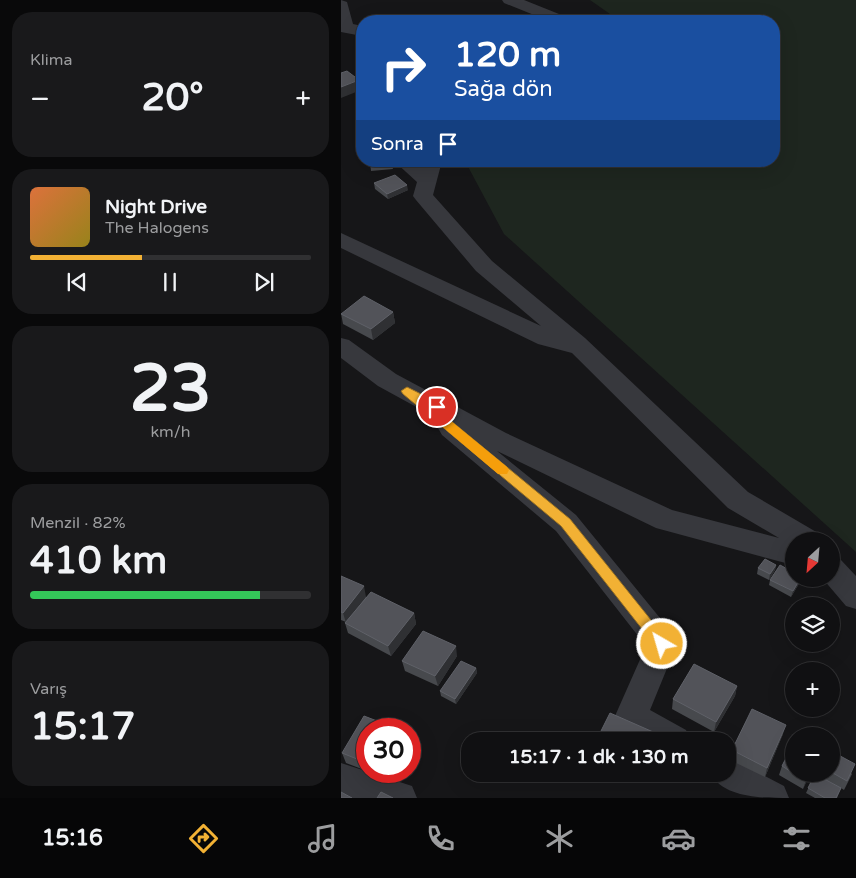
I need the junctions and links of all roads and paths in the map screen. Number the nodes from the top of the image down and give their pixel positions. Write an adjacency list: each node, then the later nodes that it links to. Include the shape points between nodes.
1 (510, 0): 3 (street)
2 (341, 5): 4 (street, via 346,28)
3 (548, 15)
4 (356, 30)
5 (430, 170): 8 (street, via 423,196 484,266)
6 (341, 240): 8 (street, via 546,338)
7 (341, 346): 9 (street)
8 (581, 347): 10 (street, via 738,500)
9 (407, 391): 11 (street, via 497,440 666,520); 14 (street, via 566,522 662,644 631,716)
10 (793, 532)
11 (785, 551)
12 (840, 578): 13 (street)
13 (856, 597)
14 (659, 732)
15 (736, 777): 18 (street)
16 (341, 778): 17 (street)
17 (400, 798)
18 (772, 798)

